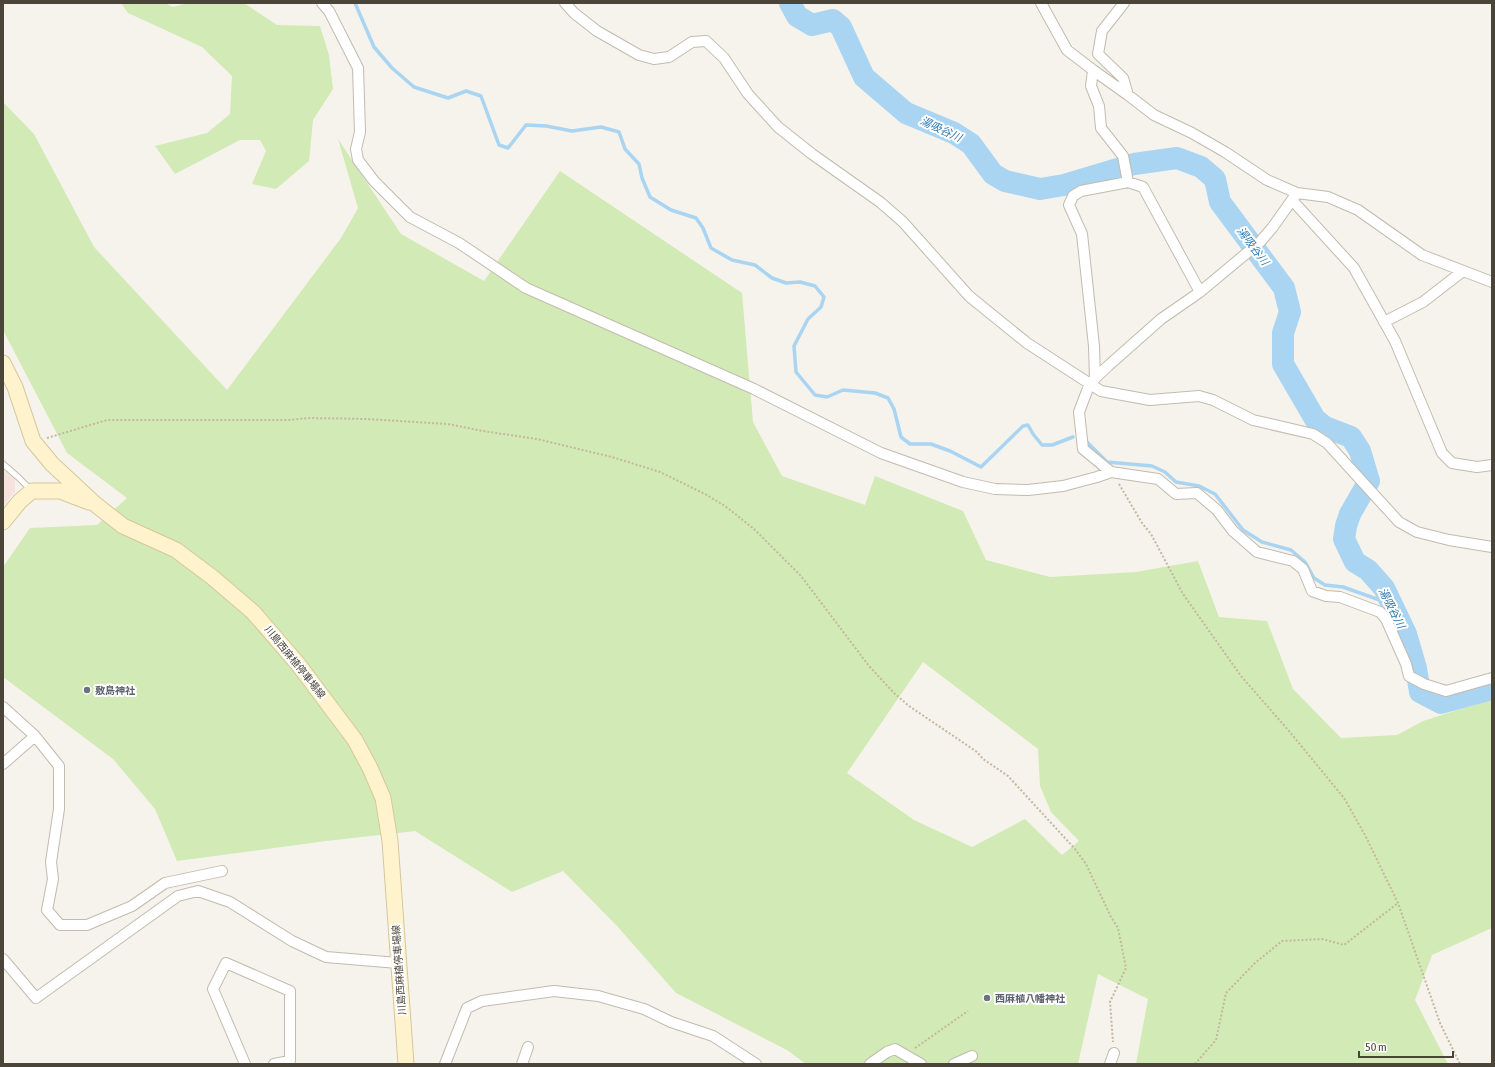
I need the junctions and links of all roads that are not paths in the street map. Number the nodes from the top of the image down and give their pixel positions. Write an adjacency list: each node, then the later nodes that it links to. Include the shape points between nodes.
1 (322, 3): 17 (street, via 329,11 358,68 358,160 374,181 410,217 459,243 526,288 754,389 881,454 964,482 995,489 1028,490 1063,486)
2 (565, 3): 14 (street, via 597,32 639,55 654,59 669,57 692,42 706,41 724,58 748,94 778,127 897,217 969,296 1027,343)
3 (1041, 3): 5 (street, via 1067,50)
4 (1124, 3): 6 (street, via 1102,30 1098,54 1123,78)
5 (1092, 70): 6 (street); 7 (street, via 1091,86 1099,106 1100,128 1123,156)
6 (1128, 95): 8 (street, via 1154,114 1218,148)
7 (1127, 178): 11 (street, via 1143,187); 14 (street, via 1081,191 1073,196 1069,205 1082,234 1094,346)
8 (1294, 197): 9 (street, via 1328,197 1358,210 1422,255); 11 (street, via 1260,242); 12 (street, via 1354,268)
9 (1463, 271): 10 (street); 12 (street, via 1423,302)
10 (1492, 282)
11 (1200, 292): 14 (street, via 1161,320)
12 (1384, 322): 16 (street, via 1396,340 1442,453 1452,463 1478,467)
13 (3, 363): 19 (main road, 川島西麻植停車場線, via 15,387 34,442 52,464)
14 (1093, 381): 17 (street, via 1079,412 1083,448); 21 (street, via 1101,391 1150,400 1198,396 1213,400 1253,420 1313,434 1327,443 1399,522 1417,532)
15 (3, 464): 18 (lane)
16 (1492, 464)
17 (1111, 472): 22 (street, via 1158,479 1176,494 1197,493 1257,552 1293,561 1303,569 1312,591 1340,597 1380,612 1386,619 1410,676 1424,684 1446,691)
18 (32, 491): 19 (main road, via 60,491); 20 (main road)
19 (95, 504): 30 (main road, 川島西麻植停車場線, via 123,526 176,550 253,612 298,664 355,740 378,786 386,812)
20 (3, 522)
21 (1492, 547)
22 (1492, 678)
23 (3, 707): 24 (street)
24 (35, 736): 25 (street); 27 (street, via 59,766 59,809 51,862 53,879 47,910 60,925 87,925 132,906)
25 (3, 764)
26 (222, 871): 27 (street)
27 (165, 883): 28 (street)
28 (178, 896): 29 (street, via 36,998); 30 (street, via 198,891 230,902 292,941 326,957)
29 (3, 959)
30 (398, 963): 36 (main road, 川島西麻植停車場線)
31 (528, 1047): 38 (street)
32 (1114, 1053): 43 (street)
33 (972, 1056): 42 (street)
34 (245, 1064): 35 (street, via 212,989 226,963 290,991 290,1061)
35 (274, 1064)
36 (406, 1064)
37 (445, 1064): 39 (street, via 467,1008 482,1001 554,990 598,996 644,1009 671,1022 713,1036)
38 (522, 1064)
39 (756, 1064)
40 (870, 1064): 41 (street, via 895,1049)
41 (921, 1064)
42 (954, 1064)
43 (1110, 1064)

